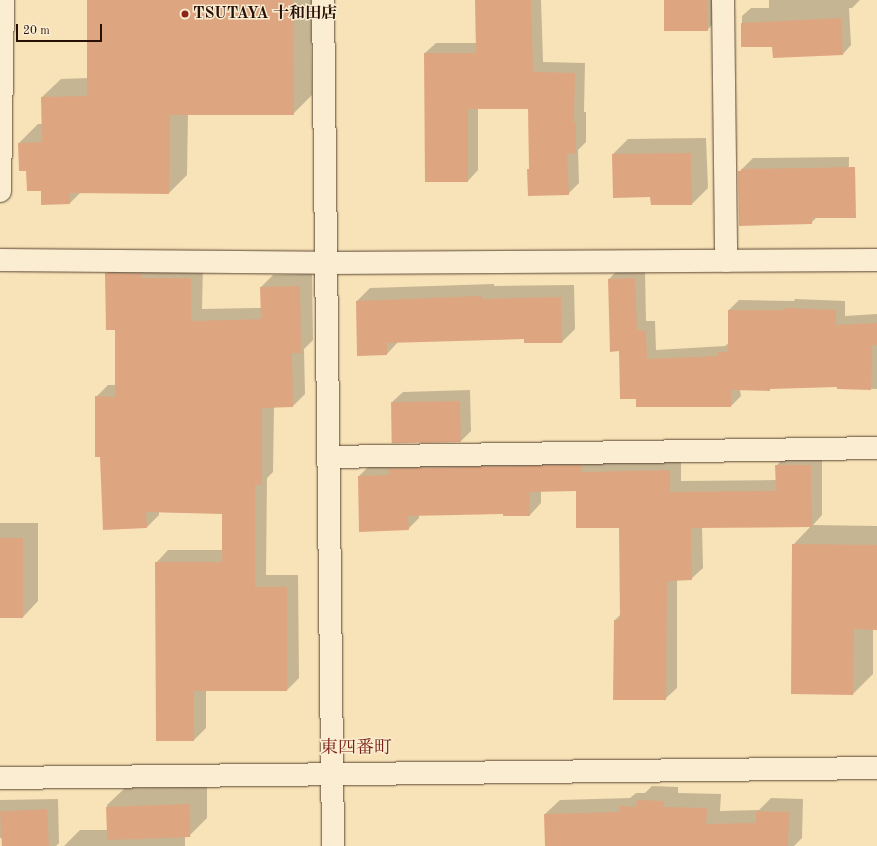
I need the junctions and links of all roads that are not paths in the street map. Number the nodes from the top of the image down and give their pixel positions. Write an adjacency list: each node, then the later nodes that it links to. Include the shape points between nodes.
1 (3, 0): 4 (street)
2 (323, 0): 8 (street)
3 (722, 0): 7 (street)
4 (0, 191)
5 (0, 260): 8 (street)
6 (877, 260): 7 (street)
7 (726, 261): 8 (street)
8 (326, 263): 10 (street)
9 (877, 448): 10 (street)
10 (329, 456): 12 (street)
11 (877, 768): 12 (street)
12 (332, 774): 13 (street); 14 (street)
13 (0, 778)
14 (332, 846)

